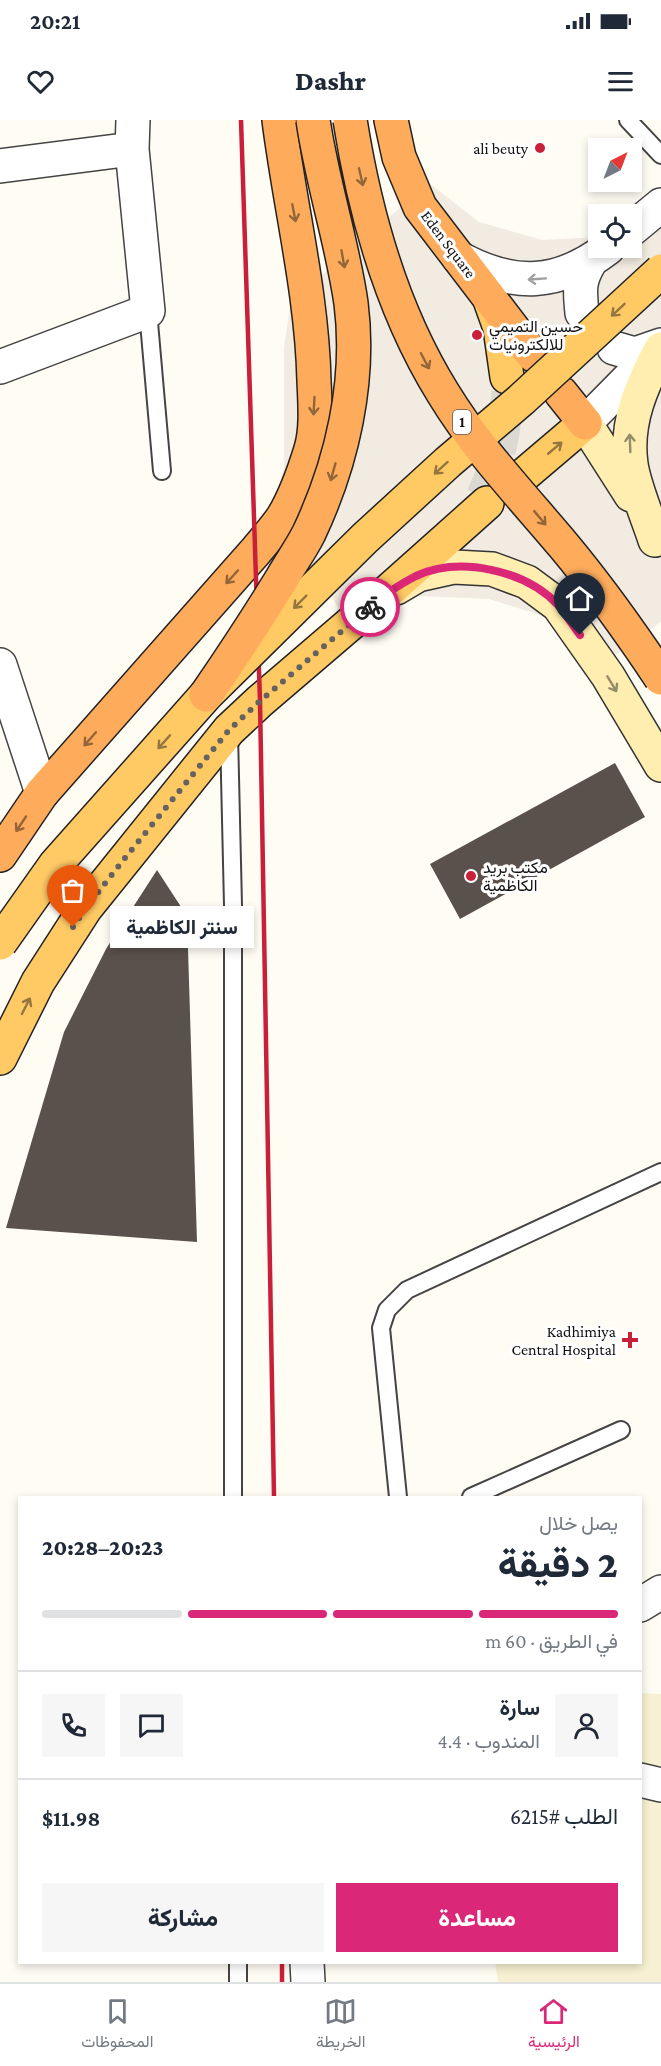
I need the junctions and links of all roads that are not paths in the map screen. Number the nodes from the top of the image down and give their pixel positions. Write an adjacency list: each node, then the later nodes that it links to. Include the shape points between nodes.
1 (279, 120): 35 (highway, one-way to 35, via 301,246 313,348 312,447 300,482 283,516 255,552)
2 (314, 120): 32 (highway, one-way to 32, bridge, via 351,305 353,364 346,423 331,480 308,535)
3 (350, 120): 31 (highway, 1, one-way to 31, bridge, via 372,224 393,290 424,360 463,425 601,594)
4 (391, 120): 11 (highway, Eden Square, via 399,157 420,207)
5 (628, 120): 7 (lane)
6 (133, 135): 8 (street); 16 (street)
7 (661, 155)
8 (0, 166)
9 (661, 205): 10 (street)
10 (642, 221)
11 (459, 258): 12 (street, one-way to 11, via 569,272 524,280 479,269); 15 (highway, Eden Square)
12 (594, 258)
13 (596, 258): 17 (street, via 582,275)
14 (661, 271): 32 (main road, one-way to 32, bridge, via 365,538)
15 (489, 298): 20 (highway, Eden Square); 22 (main road, via 500,328)
16 (148, 311): 21 (street); 25 (lane)
17 (582, 314)
18 (661, 347): 19 (street, via 635,354); 24 (street); 28 (main road, one-way to 18, via 631,465 630,430 642,384)
19 (614, 348)
20 (533, 355)
21 (0, 367)
22 (507, 377)
23 (561, 393): 24 (highway)
24 (585, 423): 26 (main road, one-way to 24); 28 (main road)
25 (162, 471)
26 (525, 474)
27 (479, 507): 29 (main road)
28 (658, 546)
29 (385, 594): 33 (main road); 34 (main road, one-way to 34, via 418,575 454,567 492,569 527,582 558,605 580,635)
30 (0, 665): 35 (street)
31 (661, 678)
32 (206, 695): 37 (main road, one-way to 37, bridge, via 55,864)
33 (229, 730): 38 (main road, one-way to 33, via 38,982 85,909); 41 (lane, via 233,904)
34 (661, 765)
35 (42, 793): 36 (highway, one-way to 36)
36 (0, 855)
37 (0, 943)
38 (0, 1058)
39 (661, 1172): 42 (lane, via 407,1290 387,1310 381,1328)
40 (621, 1430): 43 (lane)
41 (233, 1496)
42 (398, 1496)
43 (473, 1496)
44 (661, 1592): 45 (street)
45 (642, 1604)
46 (642, 1780): 47 (street)
47 (661, 1785)
48 (238, 1964): 50 (lane)
49 (307, 1964): 51 (street)
50 (238, 1982)
51 (308, 1982)

